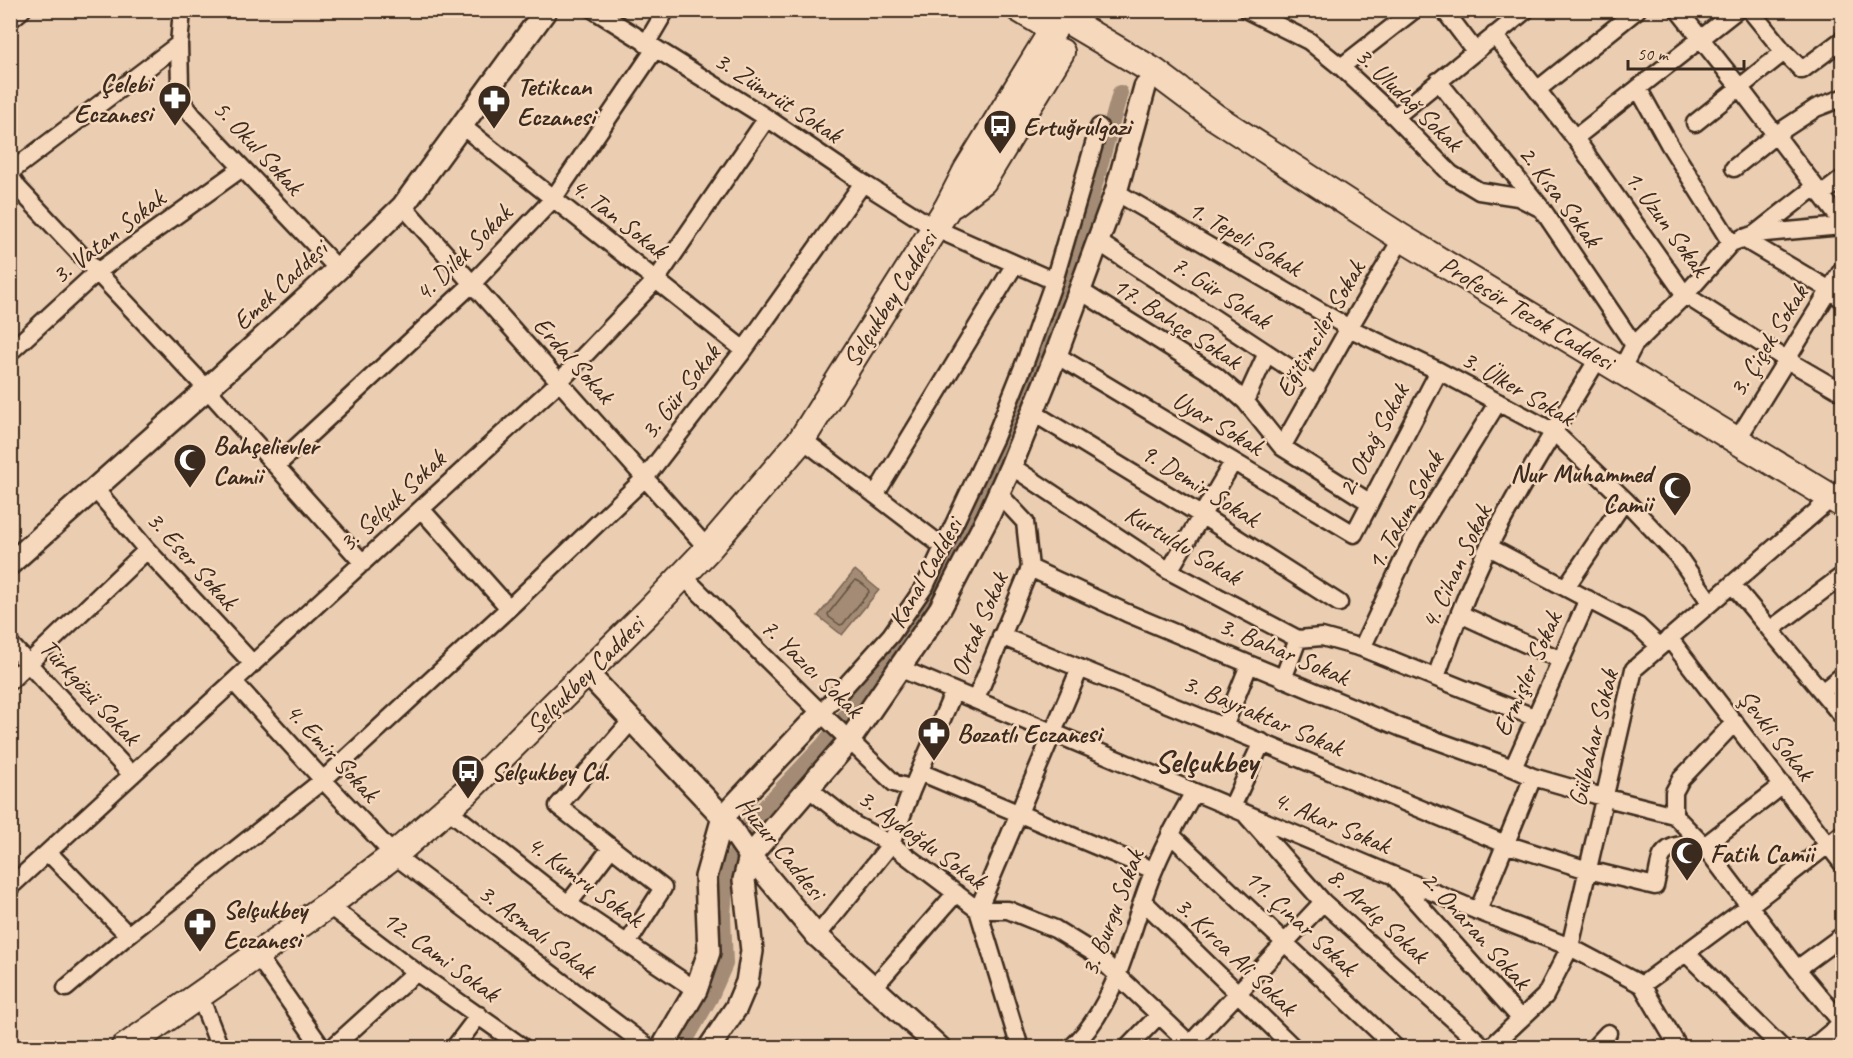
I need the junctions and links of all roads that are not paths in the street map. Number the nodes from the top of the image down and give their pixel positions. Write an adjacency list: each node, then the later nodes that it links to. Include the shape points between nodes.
1 (22, 10): 15 (street)
2 (182, 10): 20 (street, 5. Okul Sokak)
3 (546, 10): 35 (street, Emek Caddesi)
4 (594, 10): 21 (street, 3. Zümrüt Sokak)
5 (666, 10): 21 (street, 4. Dilek Sokak)
6 (1019, 10): 16 (main road)
7 (1247, 10): 24 (street, 3. Uludağ Sokak, via 1309,41)
8 (1414, 10): 24 (street)
9 (1444, 10): 22 (street)
10 (1526, 10): 17 (street)
11 (1637, 10): 29 (street)
12 (1678, 10): 18 (street)
13 (1737, 10): 18 (street)
14 (1750, 10): 23 (street)
15 (10, 20)
16 (1066, 21): 26 (main road); 31 (main road, via 1155,72); 49 (main road, Selçukbey Caddesi, via 983,181)
17 (1494, 35): 22 (street); 29 (street, 1. Uzun Sokak)
18 (1701, 39): 27 (street); 28 (street)
19 (1842, 40): 23 (street, via 1802,70)
20 (179, 44): 39 (street, 5. Okul Sokak, via 182,102); 41 (street)
21 (650, 47): 33 (street, 3. Zümrüt Sokak); 46 (street, 4. Dilek Sokak)
22 (1475, 51): 25 (street)
23 (1784, 52): 28 (street)
24 (1341, 67): 32 (street, 3. Uludağ Sokak)
25 (1438, 81): 32 (street); 48 (street, 2. Kısa Sokak)
26 (1145, 87): 31 (main road); 45 (street, Kanal Caddesi)
27 (1638, 88): 38 (street); 52 (street, via 1669,144)
28 (1740, 88): 34 (street); 37 (street)
29 (1537, 90): 38 (street, 1. Uzun Sokak)
30 (1842, 98): 37 (street, via 1816,108)
31 (1215, 117): 51 (main road, Profesör Tezok Caddesi)
32 (1395, 117): 48 (street, 3. Uludağ Sokak, via 1451,174 1479,191 1518,197)
33 (767, 118): 43 (street, 3. Zümrüt Sokak); 58 (street, 3. Selçuk Sokak)
34 (1695, 123)
35 (462, 126): 46 (street, 4. Tan Sokak); 47 (street, Emek Caddesi)
36 (1099, 127): 59 (street, Kanal Caddesi)
37 (1775, 135): 40 (street); 44 (street)
38 (1575, 138): 63 (street, 1. Uzun Sokak)
39 (242, 168): 55 (street, 5. Okul Sokak); 57 (street, 3. Vatan Sokak)
40 (1734, 168)
41 (10, 174): 57 (street, via 18,188)
42 (1842, 179): 44 (street)
43 (862, 183): 49 (street, 3. Zümrüt Sokak); 66 (street, 3. Gür Sokak)
44 (1818, 191): 50 (street); 52 (street)
45 (1116, 192): 53 (street, Kanal Caddesi); 64 (street, 1. Tepeli Sokak)
46 (553, 199): 58 (street, 4. Tan Sokak); 60 (street, 4. Dilek Sokak)
47 (403, 206): 55 (street, Emek Caddesi); 60 (street, Erdal Sokak)
48 (1542, 209): 65 (street, 2. Kısa Sokak)
49 (941, 218): 54 (street, 3. Zümrüt Sokak); 82 (main road, Selçukbey Caddesi)
50 (1842, 224): 52 (street)
51 (1402, 237): 64 (street, Eğitimciler Sokak); 70 (main road, Profesör Tezok Caddesi)
52 (1743, 239): 62 (street); 63 (street)
53 (1097, 241): 61 (street, Kanal Caddesi); 68 (street, 7. Gür Sokak)
54 (1015, 264): 59 (street, 3. Zümrüt Sokak); 91 (street)
55 (338, 269): 76 (street, Emek Caddesi)
56 (1842, 270): 62 (street, 3. Çiçek Sokak)
57 (97, 272): 67 (street, 3. Vatan Sokak); 76 (street)
58 (656, 280): 66 (street, 4. Tan Sokak); 74 (street, 3. Selçuk Sokak)
59 (1053, 281): 98 (street, Kanal Caddesi, via 995,437)
60 (472, 284): 74 (street, Erdal Sokak); 86 (street, 4. Dilek Sokak)
61 (1079, 290): 69 (street, Kanal Caddesi); 78 (street, 17. Bahçe Sokak, via 1216,376)
62 (1836, 294): 71 (street, 3. Çiçek Sokak)
63 (1685, 295): 65 (street); 71 (street, 1. Uzun Sokak)
64 (1348, 328): 73 (street, 3. Ülker Sokak); 75 (street, Eğitimciler Sokak)
65 (1634, 345): 72 (street)
66 (744, 350): 88 (street, 3. Gür Sokak)
67 (10, 352)
68 (1267, 353): 75 (street, 7. Gür Sokak); 78 (street)
69 (1056, 355): 80 (street, Kanal Caddesi); 85 (street, Uyar Sokak)
70 (1599, 357): 72 (main road, Profesör Tezok Caddesi); 81 (street, 4. Cihan Sokak)
71 (1787, 360): 77 (street, 1. Uzun Sokak); 83 (street, 3. Çiçek Sokak)
72 (1621, 370): 83 (main road, Profesör Tezok Caddesi)
73 (1439, 371): 79 (street, 3. Ülker Sokak); 94 (street, 2. Otağ Sokak)
74 (559, 382): 88 (street, Erdal Sokak); 95 (street, 3. Selçuk Sokak)
75 (1317, 386): 84 (street, Eğitimciler Sokak)
76 (207, 389): 86 (street); 89 (street, Emek Caddesi)
77 (1842, 393)
78 (1245, 401): 84 (street, 17. Bahçe Sokak)
79 (1498, 402): 81 (street, 3. Ülker Sokak); 120 (street, 1. Takım Sokak, via 1413,539)
80 (1032, 412): 87 (street, Kanal Caddesi); 96 (street, 9. Demir Sokak)
81 (1554, 432): 92 (street, 3. Ülker Sokak); 99 (street, 4. Cihan Sokak)
82 (802, 439): 91 (street); 100 (main road, Selçukbey Caddesi)
83 (1737, 440): 93 (main road, Profesör Tezok Caddesi)
84 (1282, 447): 94 (street, 17. Bahçe Sokak)
85 (1233, 462): 96 (street); 97 (street, Uyar Sokak)
86 (276, 466): 102 (street)
87 (1011, 466): 90 (street, Kanal Caddesi); 105 (street, Kurtuldu Sokak)
88 (645, 478): 100 (street, Erdal Sokak); 113 (street, 3. Gür Sokak)
89 (95, 489): 101 (street, 3. Eser Sokak); 103 (street, Emek Caddesi)
90 (998, 493): 104 (street, via 1025,522); 125 (street, Kanal Caddesi, via 940,609)
91 (875, 495): 98 (street)
92 (1625, 500): 109 (street); 111 (street, 3. Ülker Sokak, via 1677,555)
93 (1837, 501): 108 (street, Gülbahar Sokak)
94 (1370, 502): 97 (street, 2. Otağ Sokak)
95 (421, 509): 102 (street, 3. Selçuk Sokak); 113 (street)
96 (1202, 515): 105 (street); 112 (street, 9. Demir Sokak)
97 (1354, 534)
98 (942, 546): 136 (street, Kanal Caddesi, via 925,586 891,635)
99 (1489, 547): 109 (street, Şevkli Sokak); 114 (street, 4. Cihan Sokak)
100 (708, 549): 106 (main road, Selçukbey Caddesi)
101 (147, 550): 122 (street); 123 (street, 3. Eser Sokak)
102 (363, 563): 123 (street, 3. Selçuk Sokak)
103 (10, 564)
104 (1030, 568): 116 (street, Ortak Sokak); 124 (street, 3. Bahar Sokak)
105 (1169, 571): 117 (street, Kurtuldu Sokak)
106 (682, 575): 127 (main road, Selçukbey Caddesi); 136 (street, 7. Yazıcı Sokak)
107 (1842, 576): 115 (street)
108 (1732, 584): 111 (street, Gülbahar Sokak); 115 (street)
109 (1566, 587): 110 (street, Şevkli Sokak)
110 (1587, 599): 118 (street, Şevkli Sokak); 121 (street, Ermişler Sokak)
111 (1710, 602): 118 (street, Gülbahar Sokak)
112 (1339, 603)
113 (509, 608): 149 (street, 3. Gür Sokak)
114 (1460, 614): 121 (street); 129 (street, 4. Cihan Sokak)
115 (1770, 630): 134 (street)
116 (1001, 636): 126 (street, 3. Bayraktar Sokak); 135 (street, Ortak Sokak)
117 (1298, 639): 120 (street, via 1322,637); 130 (street)
118 (1664, 642): 140 (street, Şevkli Sokak); 154 (street, Gülbahar Sokak, via 1634,669)
119 (10, 644): 122 (street, Türkgözü Sokak)
120 (1362, 648): 129 (street)
121 (1561, 660): 138 (street, Ermişler Sokak)
122 (29, 664): 131 (street); 147 (street, Türkgözü Sokak)
123 (253, 664): 132 (street, 3. Selçuk Sokak)
124 (1249, 665): 130 (street, 3. Bahar Sokak); 141 (street)
125 (899, 668): 133 (street, 4. Akar Sokak); 143 (street, Kanal Caddesi)
126 (1080, 668): 141 (street, 3. Bayraktar Sokak); 142 (street)
127 (587, 673): 139 (street, Huzur Caddesi); 155 (main road, Selçukbey Caddesi)
128 (1842, 676): 134 (street)
129 (1436, 677): 138 (street)
130 (1283, 678): 145 (street, 3. Bahar Sokak, via 1402,728)
131 (10, 681)
132 (234, 682): 147 (street, 3. Selçuk Sokak); 149 (street, 4. Emir Sokak)
133 (954, 691): 135 (street, 4. Akar Sokak); 146 (street)
134 (1822, 692): 137 (street)
135 (976, 699): 142 (street, 4. Akar Sokak)
136 (821, 713): 143 (street, 7. Yazıcı Sokak); 159 (street, Kanal Caddesi)
137 (1842, 716)
138 (1536, 718): 145 (street, Ermişler Sokak)
139 (632, 720): 159 (street, Huzur Caddesi); 166 (street, via 558,806)
140 (1735, 723): 150 (street, Şevkli Sokak); 158 (street, via 1681,779 1674,792)
141 (1224, 727): 144 (street, 3. Bayraktar Sokak)
142 (1053, 733): 153 (street, 4. Akar Sokak); 157 (street)
143 (849, 741): 151 (street, Kanal Caddesi); 152 (street, 7. Yazıcı Sokak, via 894,783)
144 (1262, 742): 156 (street); 163 (street, 3. Bayraktar Sokak)
145 (1513, 768): 148 (street, 3. Bahar Sokak)
146 (920, 772): 152 (street); 157 (street)
147 (132, 775): 167 (street, 3. Selçuk Sokak)
148 (1533, 777): 154 (street, 3. Bahar Sokak); 163 (street)
149 (323, 780): 168 (street, 4. Emir Sokak); 183 (street, 3. Gür Sokak)
150 (1784, 785): 164 (street, Şevkli Sokak); 165 (street)
151 (808, 788): 162 (street, 3. Aydoğdu Sokak, via 855,825); 169 (street, Kanal Caddesi)
152 (912, 789): 162 (street)
153 (1194, 792): 156 (street, 4. Akar Sokak); 160 (street, 3. Burgu Sokak)
154 (1603, 797): 158 (street, 3. Bahar Sokak); 172 (street, Gülbahar Sokak)
155 (447, 809): 168 (main road, Selçukbey Caddesi); 178 (street, 4. Kumru Sokak)
156 (1238, 810): 173 (street, 4. Akar Sokak); 177 (street, 8. Ardıç Sokak)
157 (1019, 815): 171 (street); 181 (street)
158 (1674, 815): 165 (street)
159 (727, 822): 169 (street, Huzur Caddesi); 197 (street, Kanal Caddesi, via 706,877 709,952)
160 (1170, 834): 171 (street, 3. Burgu Sokak); 186 (street, 11. Çınar Sokak)
161 (1842, 834): 164 (street)
162 (891, 844): 175 (street, 3. Aydoğdu Sokak); 184 (street)
163 (1505, 844): 172 (street, 3. Bayraktar Sokak); 182 (street)
164 (1829, 845): 170 (street, Şevkli Sokak); 180 (street)
165 (1704, 846): 172 (street, 3. Bayraktar Sokak, via 1674,847 1662,856 1655,886); 180 (street)
166 (611, 848): 178 (street); 187 (street, via 663,888)
167 (48, 852): 174 (street, 3. Selçuk Sokak); 183 (street)
168 (394, 855): 179 (main road, Selçukbey Caddesi); 213 (street, 3. Asmalı Sokak)
169 (750, 856): 184 (street, Huzur Caddesi); 215 (street, Kanal Caddesi, via 744,880 752,951 747,982 736,1008)
170 (1842, 863)
171 (1154, 870): 176 (street, 3. Burgu Sokak)
172 (1588, 870): 188 (street, Gülbahar Sokak)
173 (1393, 875): 182 (street, 4. Akar Sokak); 202 (street, 2. Onaran Sokak)
174 (10, 887)
175 (956, 893): 181 (street, 3. Aydoğdu Sokak); 195 (street)
176 (1143, 901): 193 (street, 3. Burgu Sokak); 198 (street, 3. Kırca Ali Sokak)
177 (1323, 902): 186 (street); 206 (street, 8. Ardıç Sokak)
178 (568, 904): 187 (street, 4. Kumru Sokak)
179 (328, 905): 190 (main road, Selçukbey Caddesi); 192 (street, 12. Cami Sokak)
180 (1749, 906): 189 (street); 191 (street)
181 (978, 910): 193 (street, via 1008,910 1055,929 1094,953); 217 (street, 3. Aydoğdu Sokak)
182 (1478, 911): 188 (street, 4. Akar Sokak)
183 (128, 935): 196 (street)
184 (817, 936): 195 (street, Huzur Caddesi)
185 (1842, 936): 191 (street)
186 (1285, 943): 198 (street); 221 (street, 11. Çınar Sokak)
187 (627, 944): 197 (street, 4. Kumru Sokak)
188 (1570, 947): 194 (street, 4. Akar Sokak); 202 (street, Gülbahar Sokak, via 1545,996)
189 (1686, 953): 194 (street); 224 (street)
190 (257, 956): 199 (main road, Selçukbey Caddesi); 209 (street)
191 (1797, 969): 203 (street)
192 (416, 972): 200 (street, 12. Cami Sokak); 210 (street)
193 (1116, 975): 201 (street); 218 (street, 3. Burgu Sokak, via 1107,999)
194 (1642, 985): 223 (street)
195 (874, 987): 216 (street, Huzur Caddesi)
196 (66, 988)
197 (696, 990): 214 (street, Kanal Caddesi)
198 (1238, 993): 205 (street); 220 (street, 3. Kırca Ali Sokak)
199 (199, 994): 207 (main road, Selçukbey Caddesi); 208 (street)
200 (479, 1015): 211 (street); 212 (street, 12. Cami Sokak)
201 (1160, 1015): 205 (street); 219 (street)
202 (1520, 1018): 206 (street, Gülbahar Sokak)
203 (1842, 1023): 225 (street)
204 (1608, 1033): 222 (street)
205 (1192, 1046)
206 (1493, 1046)
207 (124, 1047)
208 (220, 1047)
209 (322, 1047)
210 (332, 1047)
211 (454, 1047)
212 (524, 1047)
213 (649, 1047)
214 (662, 1047)
215 (709, 1047)
216 (940, 1047)
217 (1020, 1047)
218 (1071, 1047)
219 (1127, 1047)
220 (1294, 1047)
221 (1396, 1047)
222 (1594, 1047)
223 (1678, 1047)
224 (1782, 1047)
225 (1812, 1047)

